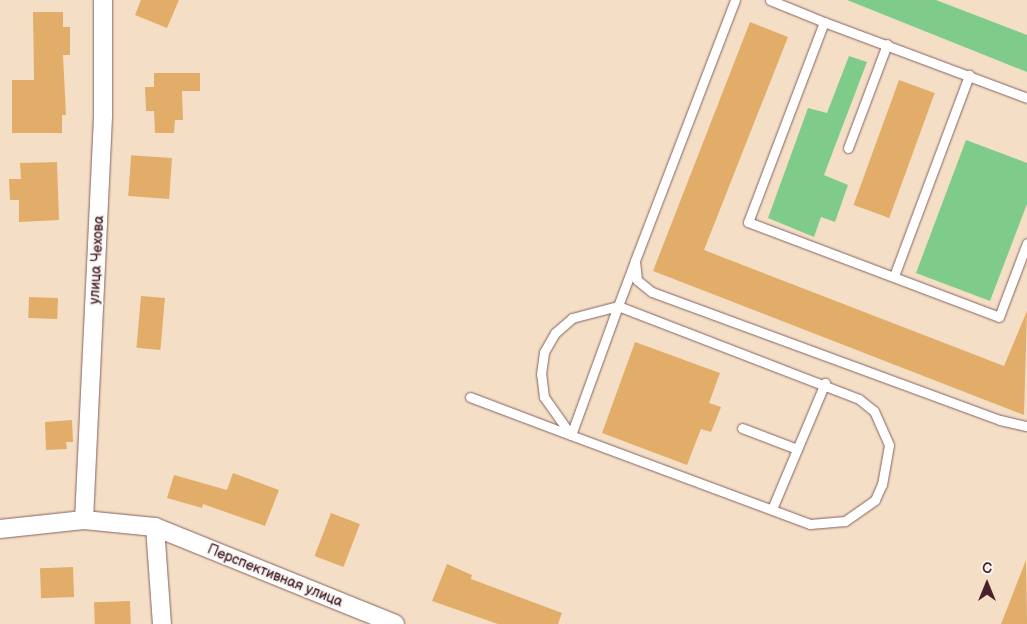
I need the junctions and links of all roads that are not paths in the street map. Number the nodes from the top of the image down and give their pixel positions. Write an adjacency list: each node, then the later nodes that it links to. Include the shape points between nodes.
1 (103, 0): 20 (street, улица Чехова, via 103,115)
2 (735, 0): 10 (lane)
3 (770, 0): 4 (lane)
4 (824, 22): 5 (lane); 11 (lane, via 748,222)
5 (887, 44): 6 (lane); 8 (lane)
6 (969, 76): 7 (lane); 11 (lane)
7 (1027, 98)
8 (848, 148)
9 (1027, 243): 11 (lane, via 999,316)
10 (635, 261): 12 (lane); 15 (lane, via 637,280 652,292 1000,420)
11 (894, 276)
12 (618, 306): 13 (lane); 17 (lane); 17 (lane, via 572,318 556,333 544,352 541,374 544,397)
13 (825, 383): 18 (lane); 19 (lane, via 874,411 889,445 882,484 875,500 845,521 810,524)
14 (470, 397): 17 (lane)
15 (1027, 426)
16 (742, 428): 18 (lane)
17 (571, 435): 19 (lane)
18 (797, 449): 19 (lane)
19 (772, 509)
20 (84, 520): 21 (street, Перспективная улица); 22 (street, Перспективная улица)
21 (155, 527): 23 (street); 24 (street, Перспективная улица)
22 (0, 529)
23 (162, 624)
24 (395, 624)

